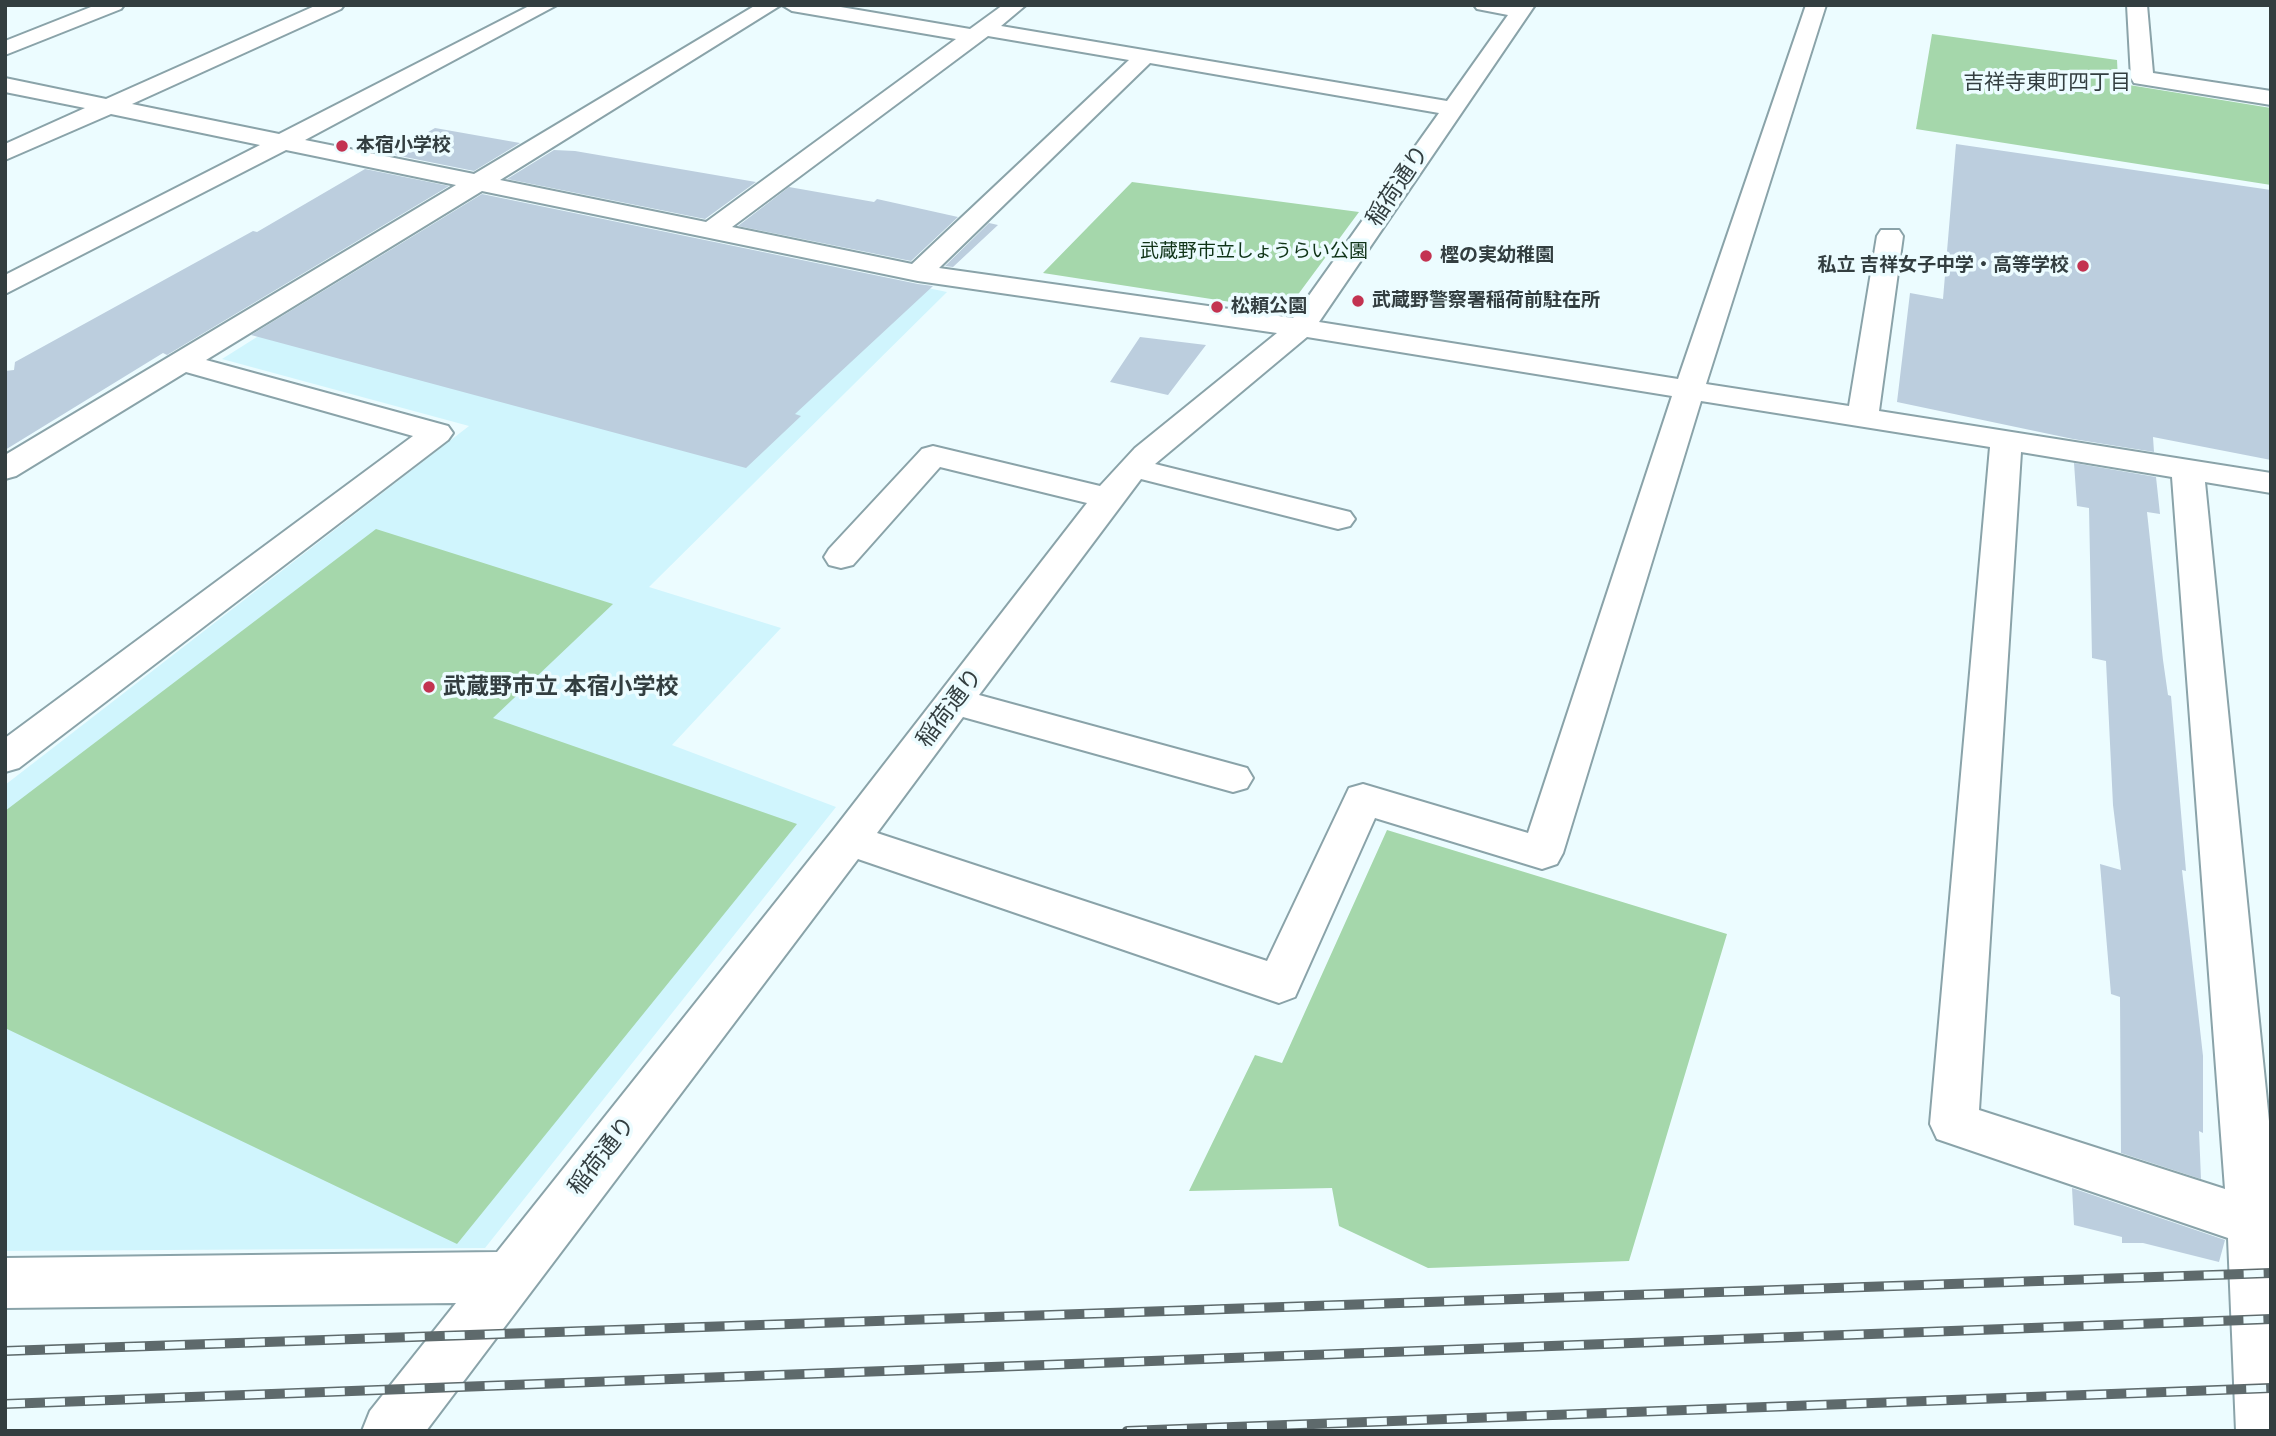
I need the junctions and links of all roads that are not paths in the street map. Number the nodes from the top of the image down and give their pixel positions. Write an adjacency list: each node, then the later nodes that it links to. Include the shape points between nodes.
1 (114, 5): 12 (street)
2 (334, 5): 16 (street)
3 (547, 5): 18 (street)
4 (771, 5): 20 (street)
5 (793, 5): 11 (street)
6 (1016, 5): 11 (street)
7 (1484, 5): 10 (street)
8 (1816, 5): 27 (street)
9 (2137, 5): 15 (street, via 2141,78)
10 (1523, 8): 17 (street, 稲荷通り)
11 (979, 33): 13 (street); 21 (street)
12 (5, 49)
13 (1145, 56): 17 (street); 23 (street)
14 (5, 85): 16 (street)
15 (2271, 98)
16 (109, 106): 18 (street); 19 (street)
17 (1451, 107): 25 (street, 稲荷通り)
18 (282, 142): 20 (street); 24 (street)
19 (5, 153)
20 (477, 183): 21 (street); 26 (street)
21 (708, 232): 23 (street)
22 (1890, 236): 28 (street)
23 (918, 273): 25 (street)
24 (5, 286)
25 (1301, 328): 27 (street); 32 (street, 稲荷通り)
26 (182, 362): 30 (street); 37 (street, via 437,433)
27 (1689, 390): 28 (street); 39 (street, via 1542,853 1363,799 1279,984)
28 (1863, 418): 29 (street)
29 (2006, 441): 31 (street); 40 (street, via 1954,1124)
30 (5, 469)
31 (2188, 470): 33 (street); 40 (street)
32 (1121, 483): 34 (street); 35 (street, via 933,456); 36 (street, 稲荷通り)
33 (2271, 483)
34 (1338, 519)
35 (841, 557)
36 (956, 702): 38 (street); 39 (street, 稲荷通り)
37 (5, 758)
38 (1233, 778)
39 (849, 841): 41 (street, 稲荷通り)
40 (2253, 1222): 44 (street)
41 (507, 1277): 42 (street); 43 (street, 稲荷通り)
42 (5, 1283)
43 (390, 1431)
44 (2264, 1431)

